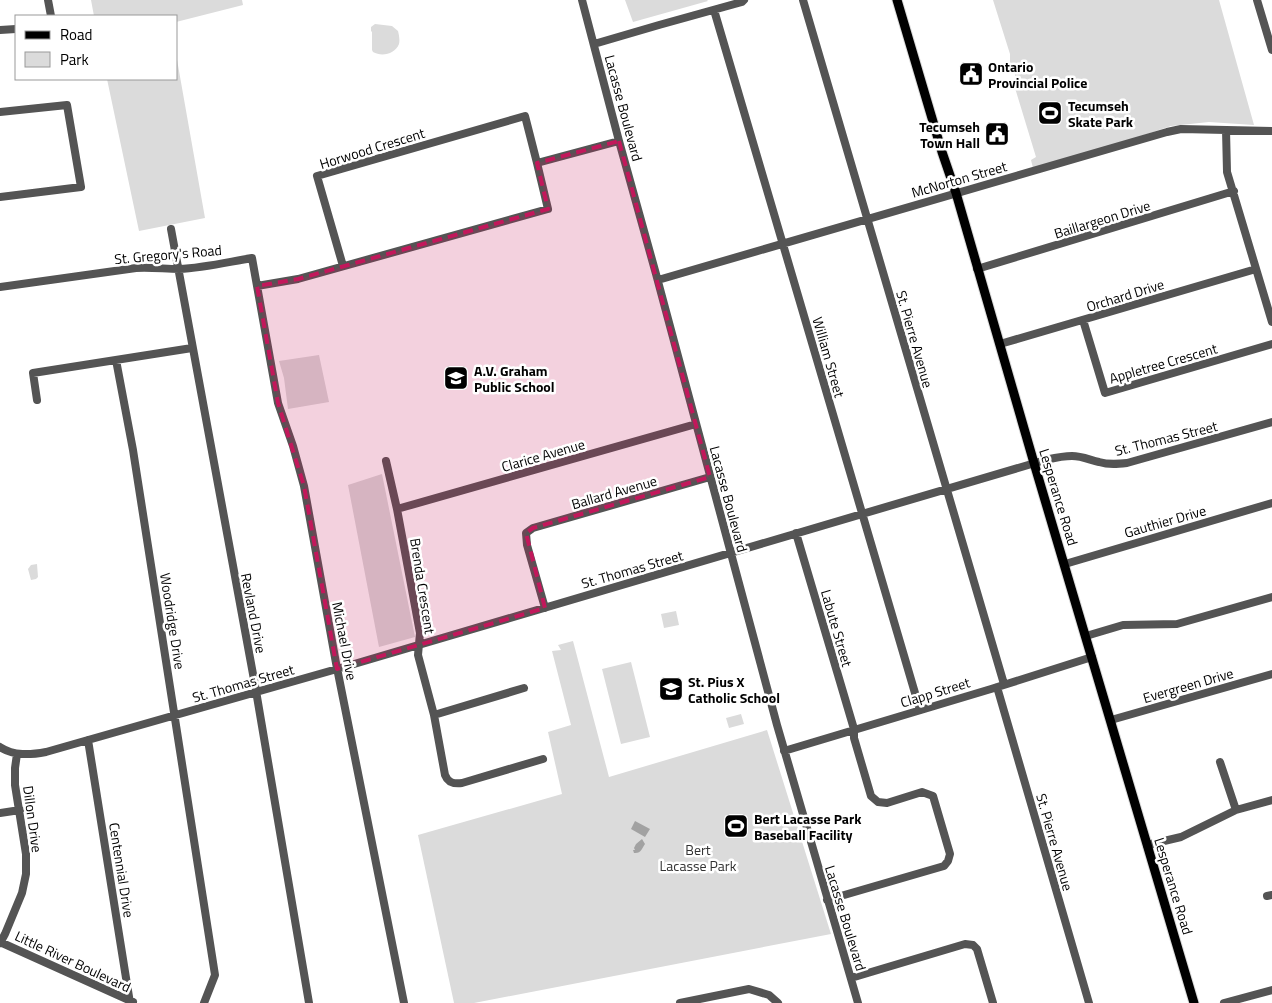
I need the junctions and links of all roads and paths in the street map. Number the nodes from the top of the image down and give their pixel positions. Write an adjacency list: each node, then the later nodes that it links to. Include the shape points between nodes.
1 (48, 0): 8 (street)
2 (582, 0): 11 (street, Lacasse Boulevard)
3 (744, 0): 7 (street)
4 (803, 0): 21 (street, St. Pierre Avenue)
5 (897, 0): 19 (main road, Lesperance Road)
6 (1257, 0): 12 (street)
7 (714, 10): 11 (street); 23 (street, William Street)
8 (51, 15)
9 (15, 29): 10 (street)
10 (0, 30)
11 (594, 44): 16 (street, Lacasse Boulevard)
12 (1272, 50)
13 (0, 112): 20 (street, via 67,105 81,187)
14 (1226, 130): 15 (street, McNorton Street); 18 (street, via 1228,172); 19 (street, McNorton Street, via 1181,129 1168,132)
15 (1272, 131)
16 (619, 141): 17 (street); 28 (street, Lacasse Boulevard)
17 (537, 163): 24 (street, Horwood Crescent, via 548,209); 24 (street, Horwood Crescent, via 525,116 317,176)
18 (1234, 191): 26 (street, Baillargeon Drive); 27 (street)
19 (956, 193): 21 (street, McNorton Street); 26 (main road, Lesperance Road)
20 (0, 197)
21 (867, 220): 23 (street, McNorton Street); 43 (street, St. Pierre Avenue)
22 (171, 229): 25 (street, Revland Drive)
23 (783, 244): 28 (street, McNorton Street); 46 (street, William Street)
24 (343, 266): 29 (street)
25 (178, 269): 29 (street, St. Gregory's Road, via 252,258); 30 (street, St. Gregory's Road, via 136,268); 35 (street, Revland Drive)
26 (977, 269): 33 (main road, Lesperance Road)
27 (1256, 269): 31 (street, Orchard Drive); 32 (street)
28 (658, 280): 39 (street, Lacasse Boulevard)
29 (257, 286): 55 (street, Michael Drive, via 278,403 304,486)
30 (0, 288)
31 (1083, 320): 33 (street, Orchard Drive); 34 (street, Appletree Crescent, via 1105,393)
32 (1272, 322)
33 (1000, 344): 41 (main road, Lesperance Road)
34 (1272, 344)
35 (192, 348): 36 (street); 59 (street, Revland Drive)
36 (116, 360): 37 (street, via 33,373); 61 (street, Woodridge Drive)
37 (37, 400)
38 (1272, 422): 41 (street, St. Thomas Street, via 1127,463 1112,464 1074,456)
39 (696, 424): 42 (street, Lacasse Boulevard); 45 (street, Clarice Avenue)
40 (386, 460): 45 (street, Brenda Crescent)
41 (1034, 463): 43 (street, St. Thomas Street); 49 (main road, Lesperance Road)
42 (710, 477): 48 (street, Lacasse Boulevard); 51 (street, Ballard Avenue, via 533,528 526,533)
43 (947, 488): 46 (street, St. Thomas Street); 57 (street, St. Pierre Avenue)
44 (1272, 503): 49 (street, Gauthier Drive)
45 (397, 510): 53 (street, Brenda Crescent, via 420,634)
46 (862, 514): 47 (street, St. Thomas Street); 60 (street, William Street)
47 (796, 533): 48 (street, St. Thomas Street); 64 (street, Labute Street)
48 (730, 553): 51 (street, St. Thomas Street); 67 (street, Lacasse Boulevard)
49 (1065, 564): 52 (main road, Lesperance Road)
50 (1272, 597): 52 (street, via 1176,624 1123,625)
51 (545, 608): 53 (street, St. Thomas Street)
52 (1086, 636): 54 (main road, Lesperance Road)
53 (419, 644): 55 (street, St. Thomas Street); 62 (street, Brenda Crescent, via 418,655)
54 (1092, 657): 57 (street, Clapp Street); 63 (main road, Lesperance Road)
55 (337, 669): 59 (street, St. Thomas Street); 83 (street, Michael Drive)
56 (1272, 674): 63 (street, Evergreen Drive)
57 (1000, 686): 60 (street, Clapp Street); 88 (street, St. Pierre Avenue)
58 (524, 688): 62 (street)
59 (256, 692): 61 (street, St. Thomas Street); 82 (street, Revland Drive)
60 (920, 710): 64 (street, Clapp Street)
61 (175, 715): 65 (street, St. Thomas Street); 81 (street, Woodridge Drive, via 215,975)
62 (434, 715): 69 (street, Brenda Crescent, via 445,775 451,782 462,783)
63 (1111, 720): 75 (main road, Lesperance Road)
64 (854, 729): 67 (street, Clapp Street); 76 (street, Labute Street, via 871,796 878,802 887,803 922,792 932,796 950,854 944,866)
65 (88, 740): 68 (street, St. Thomas Street, via 46,752); 80 (street, Centennial Drive)
66 (0, 747): 68 (street, St. Thomas Street)
67 (784, 751): 76 (street, Lacasse Boulevard)
68 (17, 754): 72 (street, Dillon Drive, via 14,777)
69 (544, 759)
70 (1220, 762): 73 (street)
71 (1272, 800): 73 (street)
72 (20, 810): 74 (street); 77 (street, Dillon Drive, via 26,854 25,884)
73 (1236, 810): 75 (street, via 1181,837)
74 (0, 813)
75 (1147, 845): 89 (main road, Lesperance Road)
76 (827, 900): 78 (street, Lacasse Boulevard)
77 (0, 942): 80 (street, Little River Boulevard)
78 (851, 978): 86 (street, Lacasse Boulevard); 87 (street, via 965,944 973,945)
79 (1272, 990): 90 (street)
80 (132, 1002)
81 (204, 1003)
82 (309, 1003)
83 (404, 1003)
84 (680, 1003): 85 (street, via 750,989 769,995)
85 (778, 1003)
86 (858, 1003)
87 (993, 1003)
88 (1089, 1003)
89 (1194, 1003)
90 (1224, 1003)

